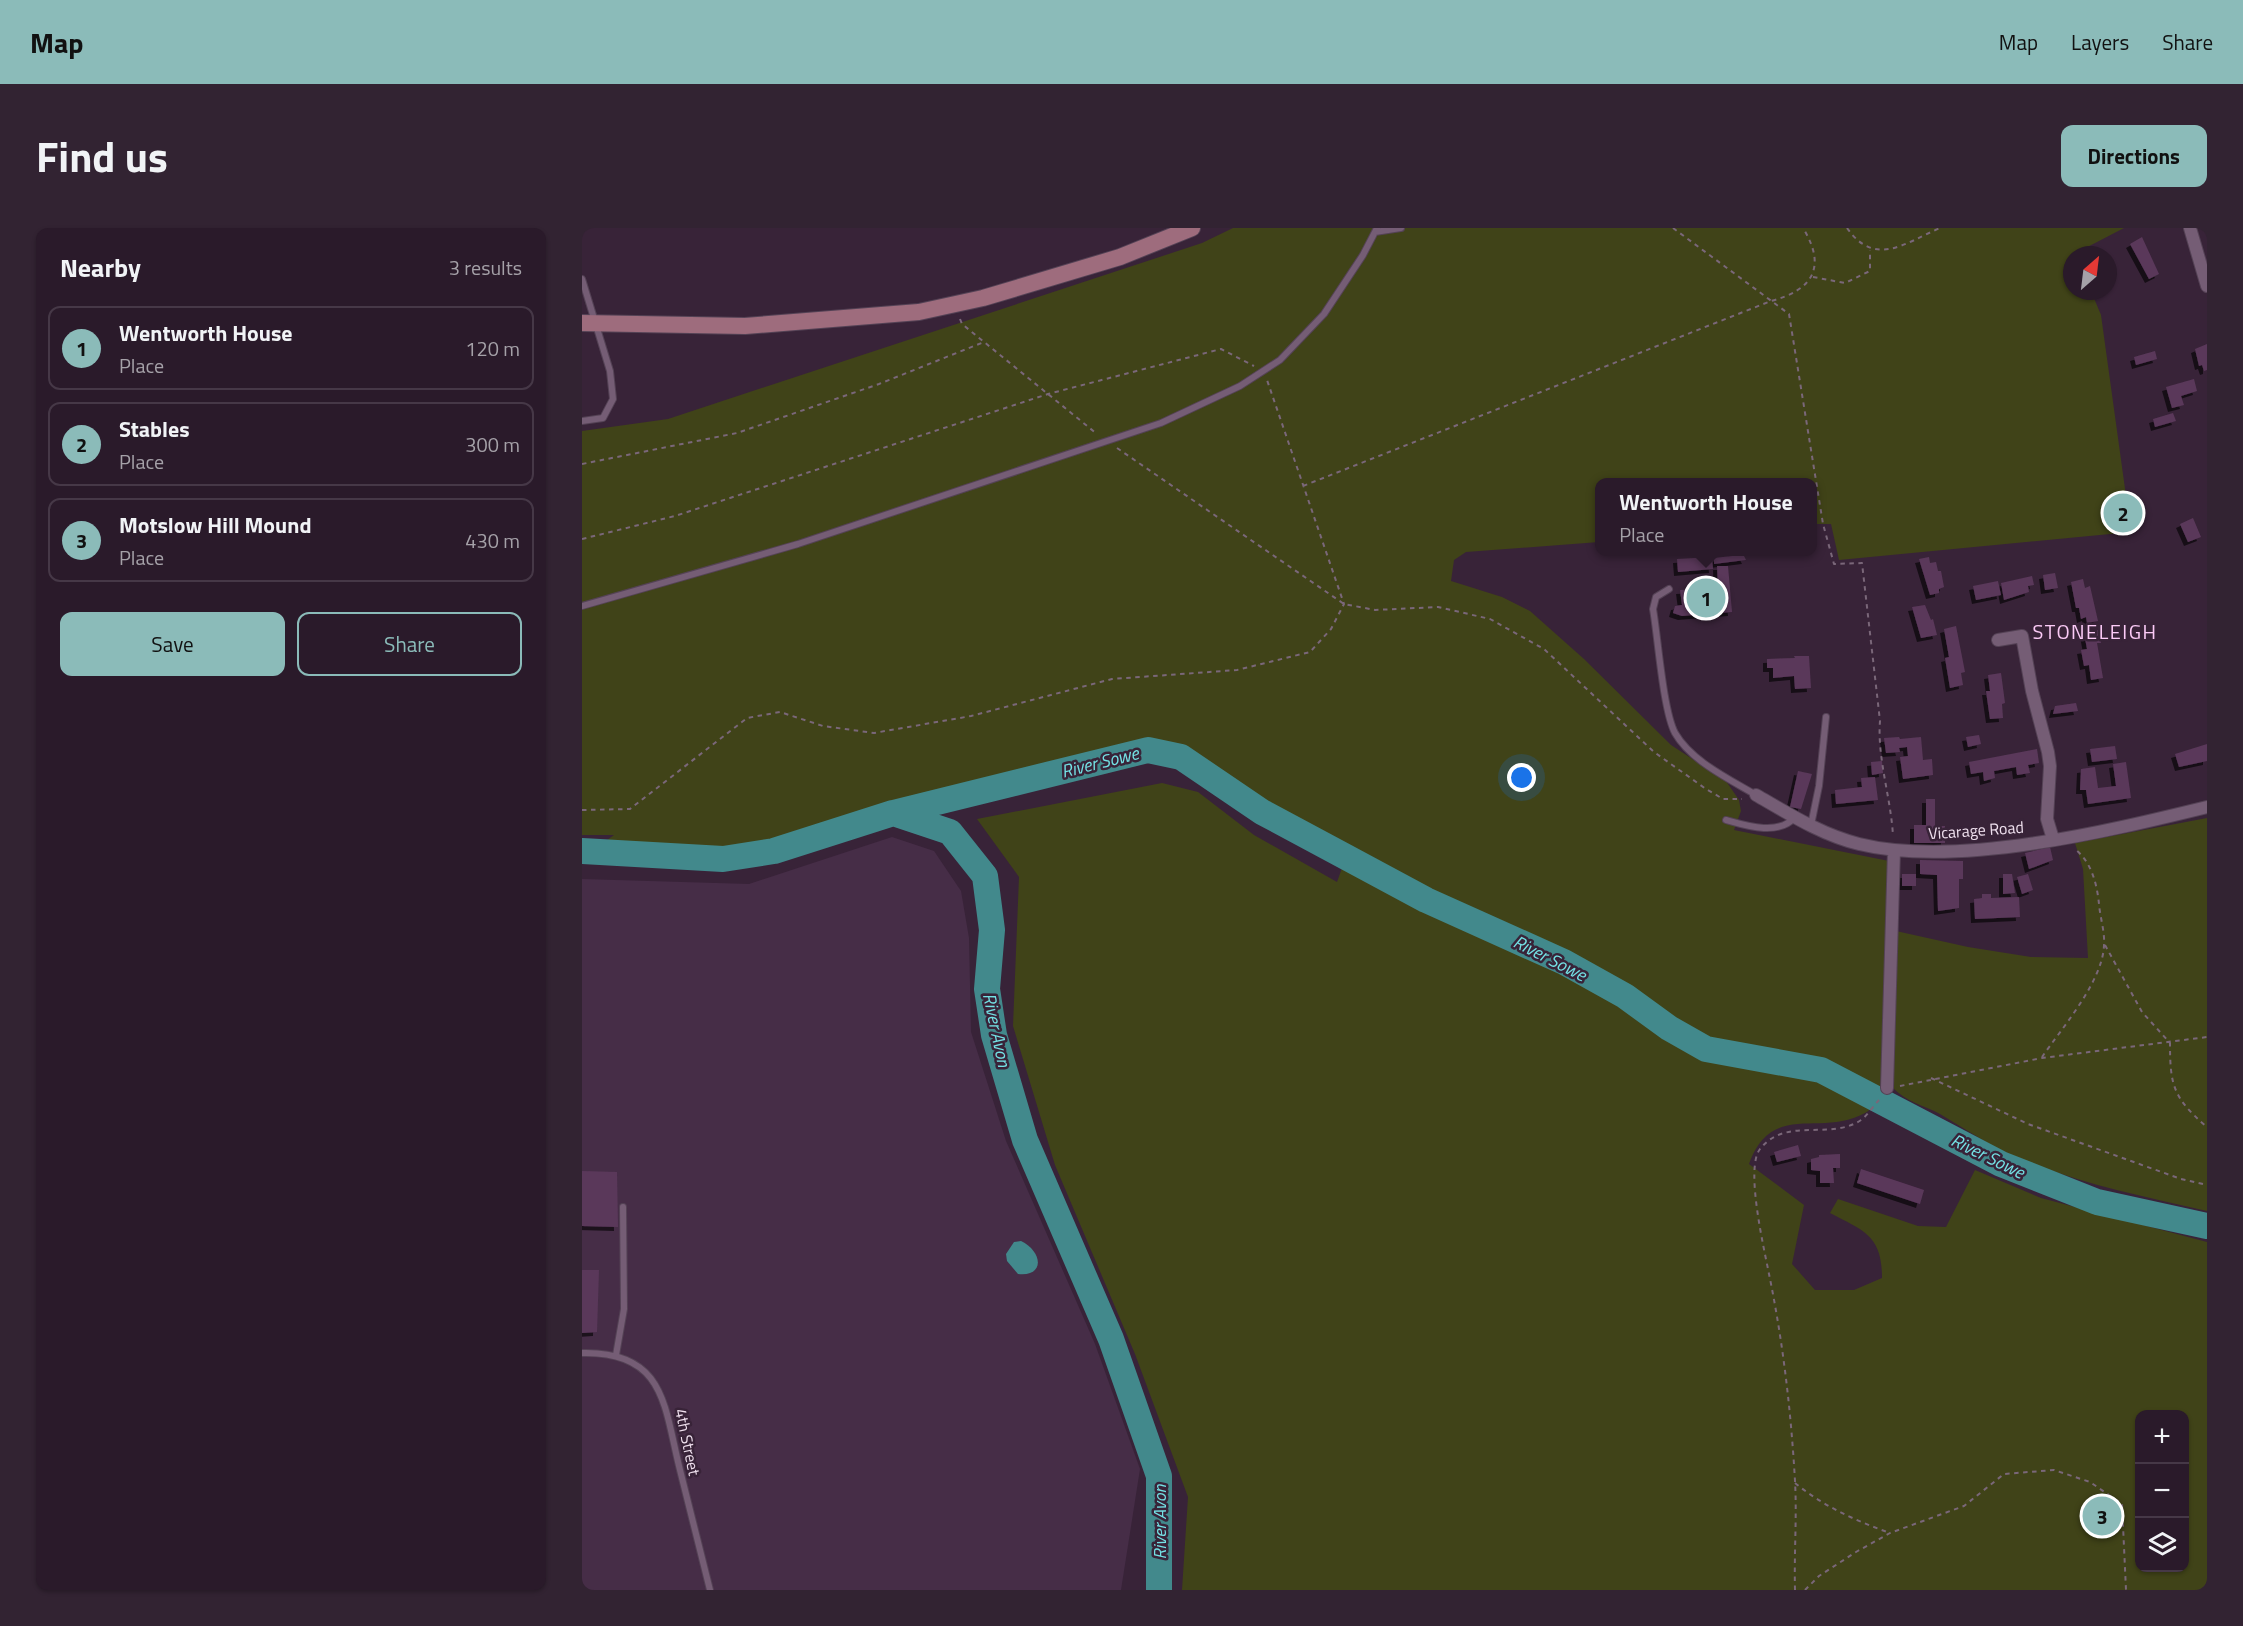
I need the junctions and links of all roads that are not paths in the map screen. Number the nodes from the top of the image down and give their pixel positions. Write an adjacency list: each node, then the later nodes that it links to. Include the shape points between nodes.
1 (1192, 228): 7 (main road, via 1120,257 983,298 919,312 745,326)
2 (1401, 228): 4 (lane)
3 (2190, 228): 6 (street)
4 (1376, 230): 10 (lane, via 1324,314 1280,360 1265,372 1161,423 798,544)
5 (582, 279): 7 (lane)
6 (2207, 285)
7 (589, 323): 8 (lane, via 610,371 613,399 603,418)
8 (582, 421)
9 (1669, 589): 13 (lane, via 1656,597 1653,609 1668,711 1675,732 1691,752)
10 (582, 606)
11 (1998, 640): 18 (street, via 2022,636 2050,766 2047,819)
12 (1826, 717): 17 (lane)
13 (1756, 795): 15 (street, Vicarage Road)
14 (2207, 807): 18 (street, Vicarage Road)
15 (1795, 817): 16 (lane, via 1785,826 1765,827); 17 (street, Vicarage Road)
16 (1726, 820)
17 (1811, 825): 19 (street, Vicarage Road, via 1845,840)
18 (2059, 838): 19 (street, Vicarage Road, via 1941,851)
19 (1894, 850): 20 (street)
20 (1886, 1090)
21 (623, 1207): 23 (lane, via 624,1309)
22 (582, 1353): 23 (lane, 4th Street)
23 (616, 1355): 24 (lane, 4th Street, via 641,1369 663,1395)
24 (710, 1590)

